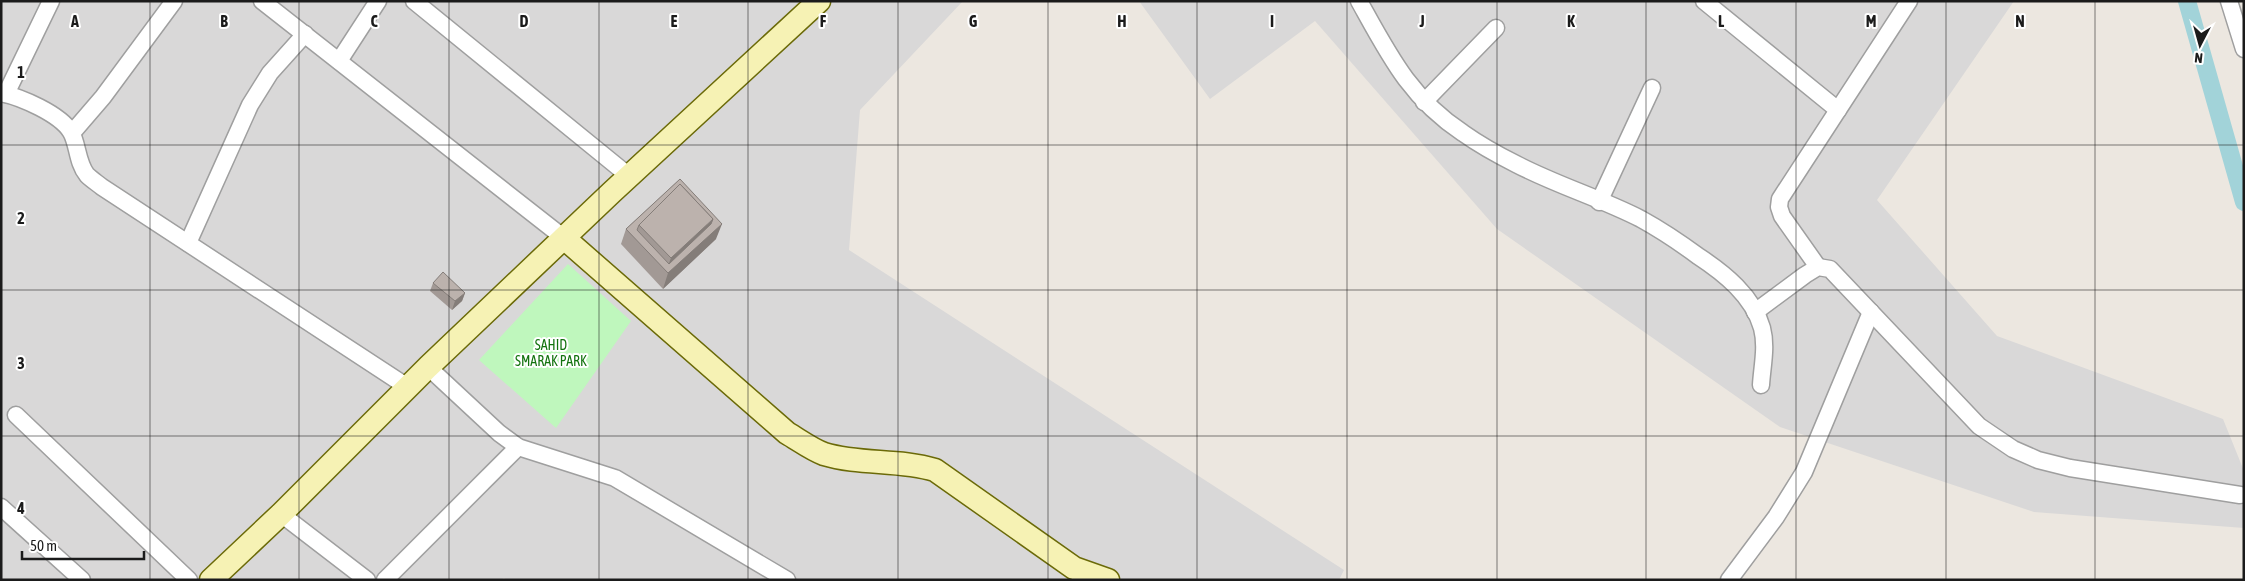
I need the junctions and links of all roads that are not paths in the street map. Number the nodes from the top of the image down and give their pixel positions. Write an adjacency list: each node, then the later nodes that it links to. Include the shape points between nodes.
1 (51, 1): 16 (street)
2 (174, 1): 19 (street, via 103,97)
3 (262, 1): 12 (street)
4 (378, 1): 14 (street)
5 (414, 1): 20 (street)
6 (819, 1): 20 (street)
7 (1359, 1): 17 (street, via 1394,65)
8 (1704, 1): 18 (street)
9 (1909, 1): 18 (street)
10 (2229, 1): 13 (street)
11 (1496, 28): 17 (street)
12 (305, 34): 14 (street); 23 (street, via 270,73 250,105)
13 (2244, 49)
14 (339, 61): 22 (street)
15 (1652, 88): 21 (street)
16 (4, 93): 19 (street, via 62,120)
17 (1424, 102): 21 (street, via 1462,133 1516,165)
18 (1838, 110): 24 (street, via 1780,199 1782,216)
19 (72, 133): 23 (street, via 86,174)
20 (629, 176): 22 (street)
21 (1599, 202): 25 (street, via 1670,235 1720,270)
22 (564, 238): 27 (street); 35 (street, via 794,438 831,456 915,464 935,470)
23 (188, 243): 29 (street)
24 (1818, 268): 25 (street, via 1805,274); 26 (street, via 1830,269)
25 (1755, 312): 28 (street, via 1764,344)
26 (1871, 312): 32 (street, via 1979,426 2013,449 2038,460 2070,468); 43 (street, via 1804,472 1776,517)
27 (428, 367): 29 (street); 31 (street)
28 (1761, 385)
29 (409, 388): 34 (street)
30 (16, 415): 37 (street)
31 (518, 447): 40 (street); 41 (street, via 616,478)
32 (2240, 495)
33 (1, 507): 36 (street)
34 (281, 514): 38 (street); 39 (street)
35 (1070, 574): 42 (street)
36 (82, 580)
37 (188, 580)
38 (211, 580)
39 (367, 580)
40 (386, 580)
41 (787, 580)
42 (1108, 580)
43 (1729, 580)

